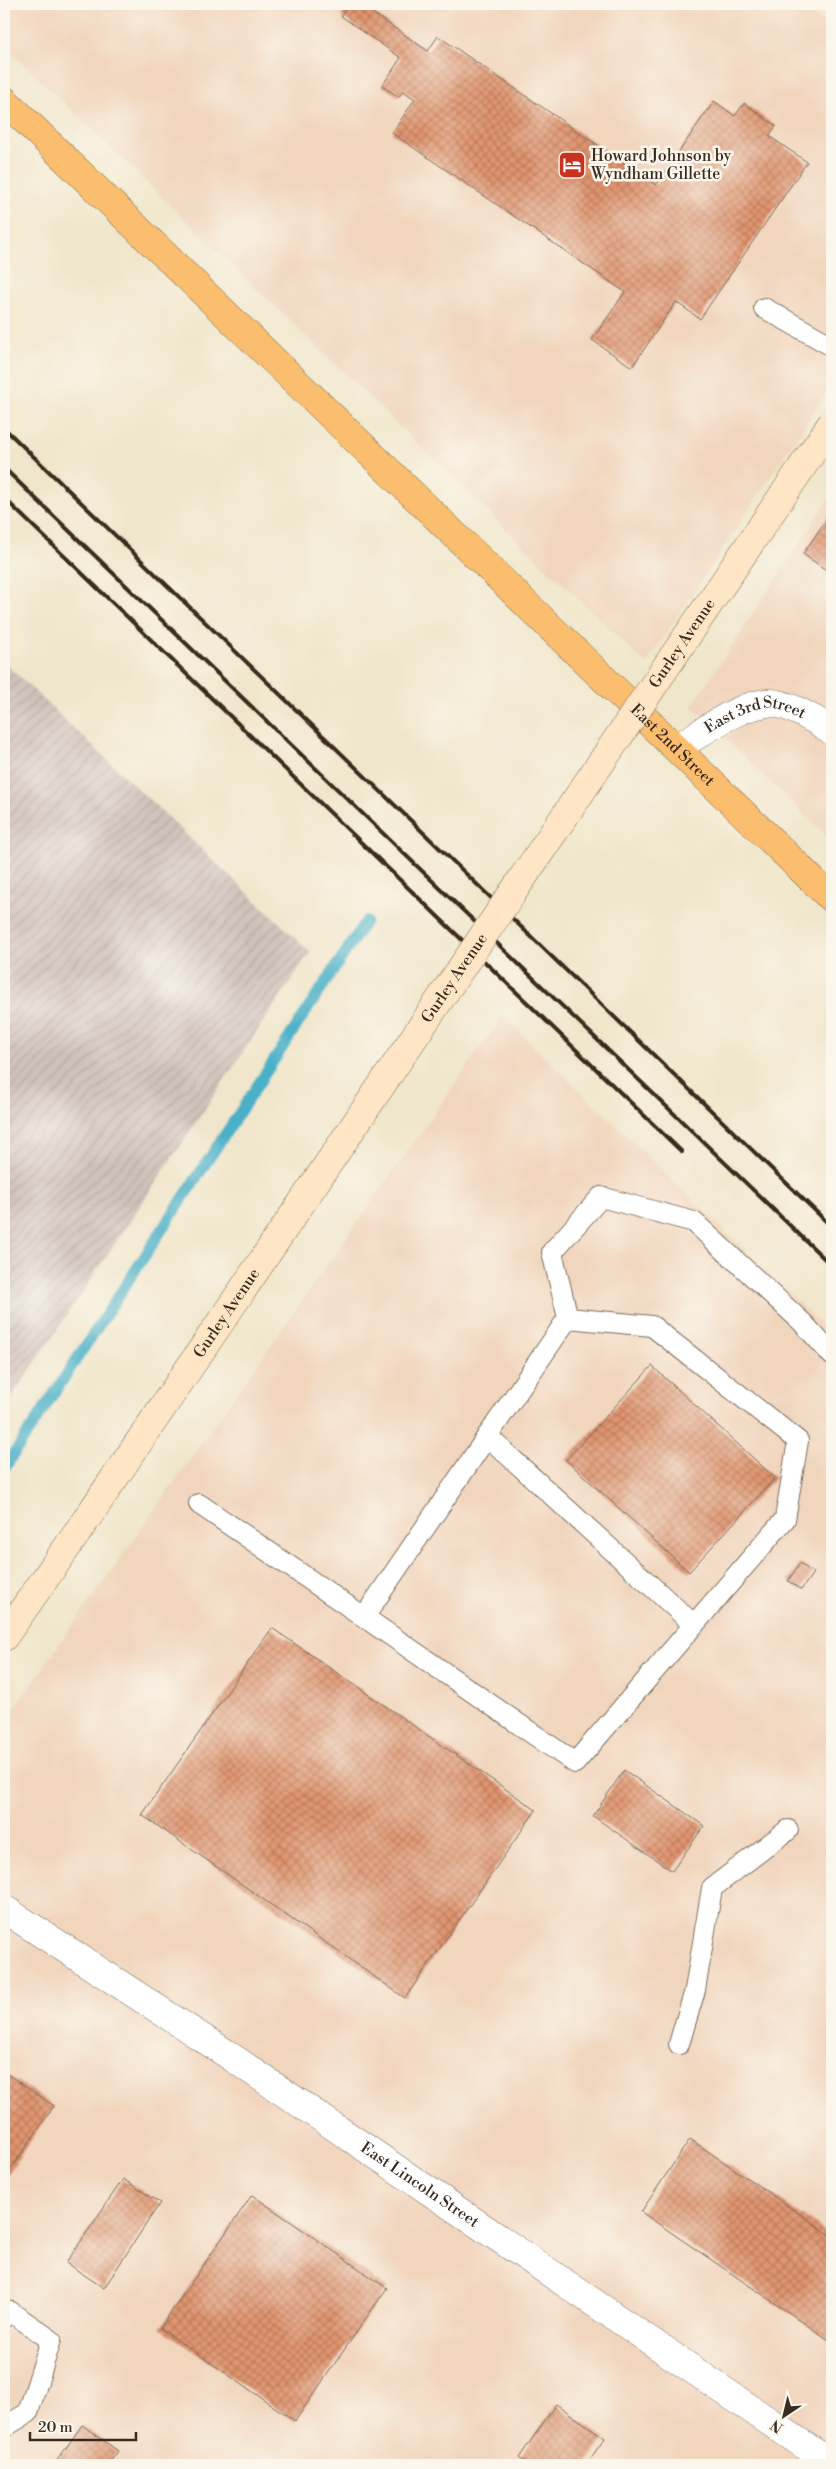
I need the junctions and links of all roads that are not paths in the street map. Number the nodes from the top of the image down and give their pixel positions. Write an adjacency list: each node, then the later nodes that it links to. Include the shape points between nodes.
1 (4, 100): 6 (main road, East 2nd Street)
2 (764, 308): 3 (lane)
3 (832, 346)
4 (832, 423): 14 (street, Gurley Avenue, bridge)
5 (832, 731): 6 (street, East 3rd Street, via 805,713 767,702 727,717)
6 (677, 748): 7 (main road, East 2nd Street)
7 (832, 899)
8 (568, 1318): 9 (lane, via 552,1252 601,1197 694,1222); 10 (lane); 13 (lane, via 652,1326 798,1441 785,1519)
9 (832, 1355)
10 (487, 1436): 12 (lane); 13 (lane)
11 (199, 1504): 12 (lane)
12 (364, 1617): 13 (lane, via 575,1763)
13 (694, 1625)
14 (4, 1637)
15 (788, 1830): 17 (lane, via 712,1888 695,1990)
16 (4, 1910): 20 (street, East Lincoln Street, via 221,2050)
17 (679, 2044)
18 (4, 2317): 19 (lane, via 10,2312 50,2340 28,2413)
19 (4, 2427)
20 (832, 2464)

